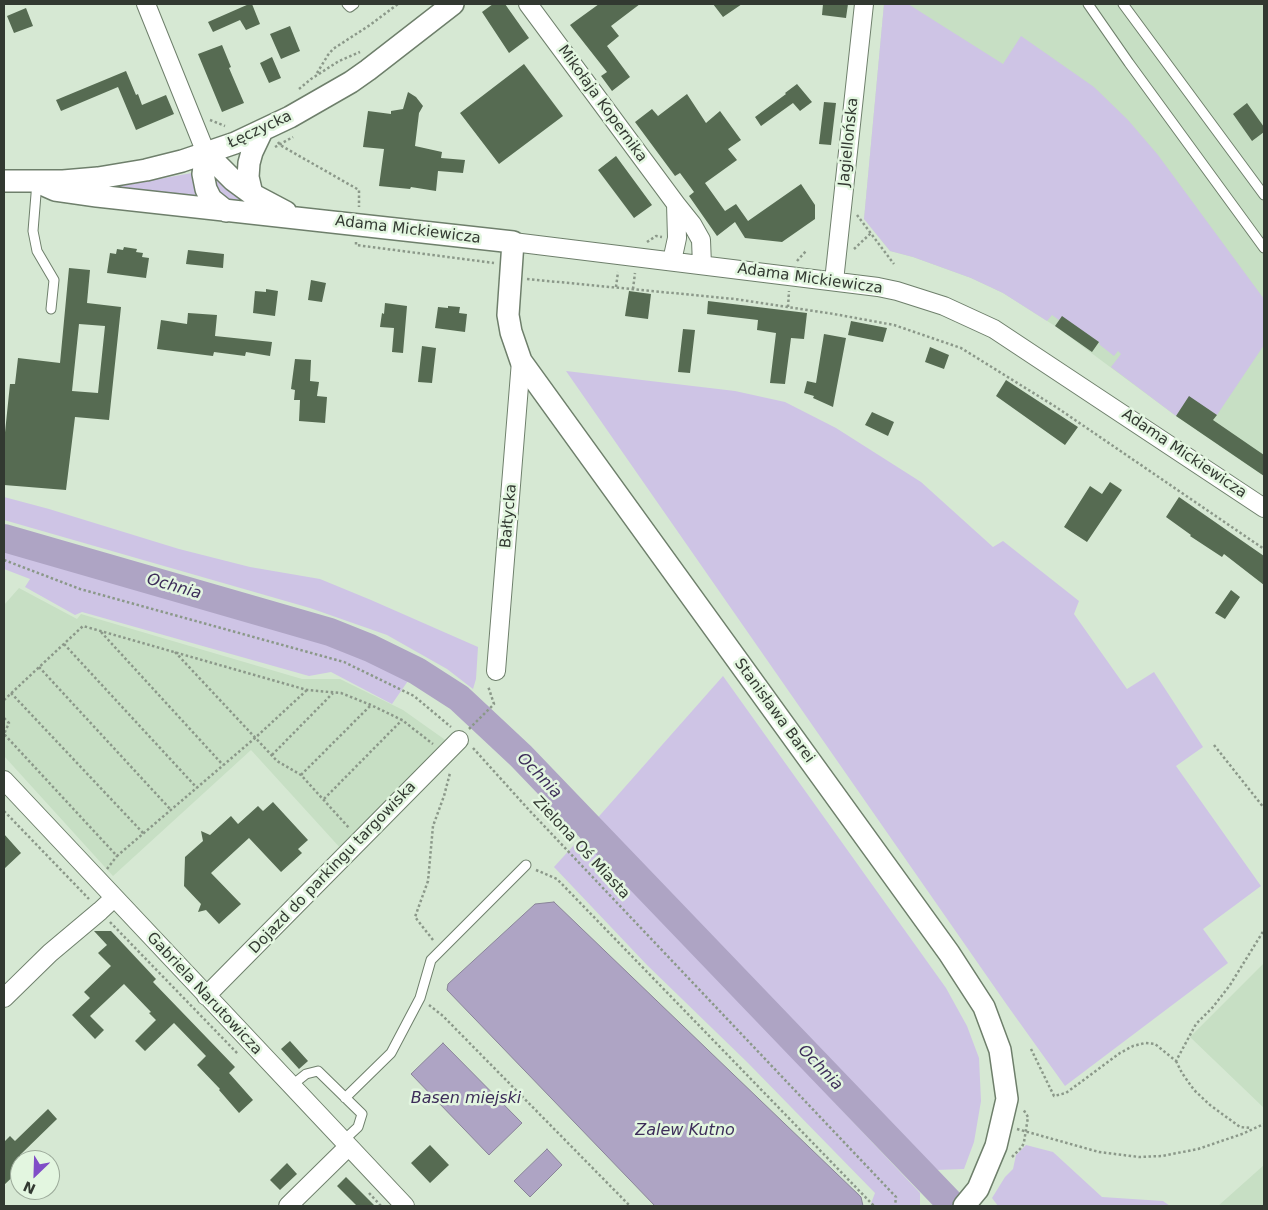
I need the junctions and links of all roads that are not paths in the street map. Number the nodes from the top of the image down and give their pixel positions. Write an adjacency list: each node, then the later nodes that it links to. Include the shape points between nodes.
1 (146, 4): 10 (street, via 201,118)
2 (347, 4): 3 (lane, via 350,7)
3 (354, 4)
4 (453, 4): 9 (street, Łęczycka, via 368,70)
5 (528, 4): 15 (street, Mikołaja Kopernika)
6 (864, 4): 22 (street, Jagiellońska)
7 (1088, 4): 19 (lane)
8 (1123, 4): 14 (lane)
9 (267, 129): 10 (street, Łęczycka); 13 (street, via 249,163)
10 (206, 153): 12 (street, Łęczycka, via 146,170); 13 (street, Adama Mickiewicza); 16 (street, via 203,174 206,189 211,199)
11 (4, 181): 12 (street, Adama Mickiewicza)
12 (37, 182): 16 (street, Adama Mickiewicza, via 55,190); 23 (lane, via 33,230 37,251 54,280)
13 (252, 194): 17 (street, Adama Mickiewicza)
14 (1264, 195)
15 (676, 204): 20 (street, via 677,238); 21 (street, Mikołaja Kopernika, via 701,240)
16 (226, 211): 17 (street, Adama Mickiewicza)
17 (298, 218): 18 (street, Adama Mickiewicza)
18 (513, 242): 20 (street, Adama Mickiewicza); 24 (street, Stanisława Barei, via 508,314)
19 (1264, 248)
20 (672, 261): 21 (street, Adama Mickiewicza)
21 (702, 265): 22 (street, Adama Mickiewicza)
22 (834, 281): 25 (street, Adama Mickiewicza, via 898,291 944,306 994,328)
23 (52, 309)
24 (521, 361): 26 (street, Bałtycka); 38 (street, Stanisława Barei, via 949,953 984,1007 1000,1050 1007,1100 996,1146 978,1189)
25 (1264, 508)
26 (491, 677)
27 (461, 738): 31 (street, Dojazd do parkingu targowiska)
28 (4, 780): 30 (street, Gabriela Narutowicza)
29 (526, 865): 34 (lane, via 430,960 420,998 391,1053)
30 (114, 898): 31 (street, Gabriela Narutowicza); 32 (street, via 50,952)
31 (206, 996): 33 (street, Gabriela Narutowicza)
32 (4, 998)
33 (291, 1086): 34 (lane, via 306,1074 318,1071); 35 (street, Gabriela Narutowicza)
34 (345, 1098): 35 (lane, via 362,1114 358,1127)
35 (346, 1144): 36 (street); 37 (street, Gabriela Narutowicza)
36 (288, 1206)
37 (405, 1206)
38 (964, 1206)

